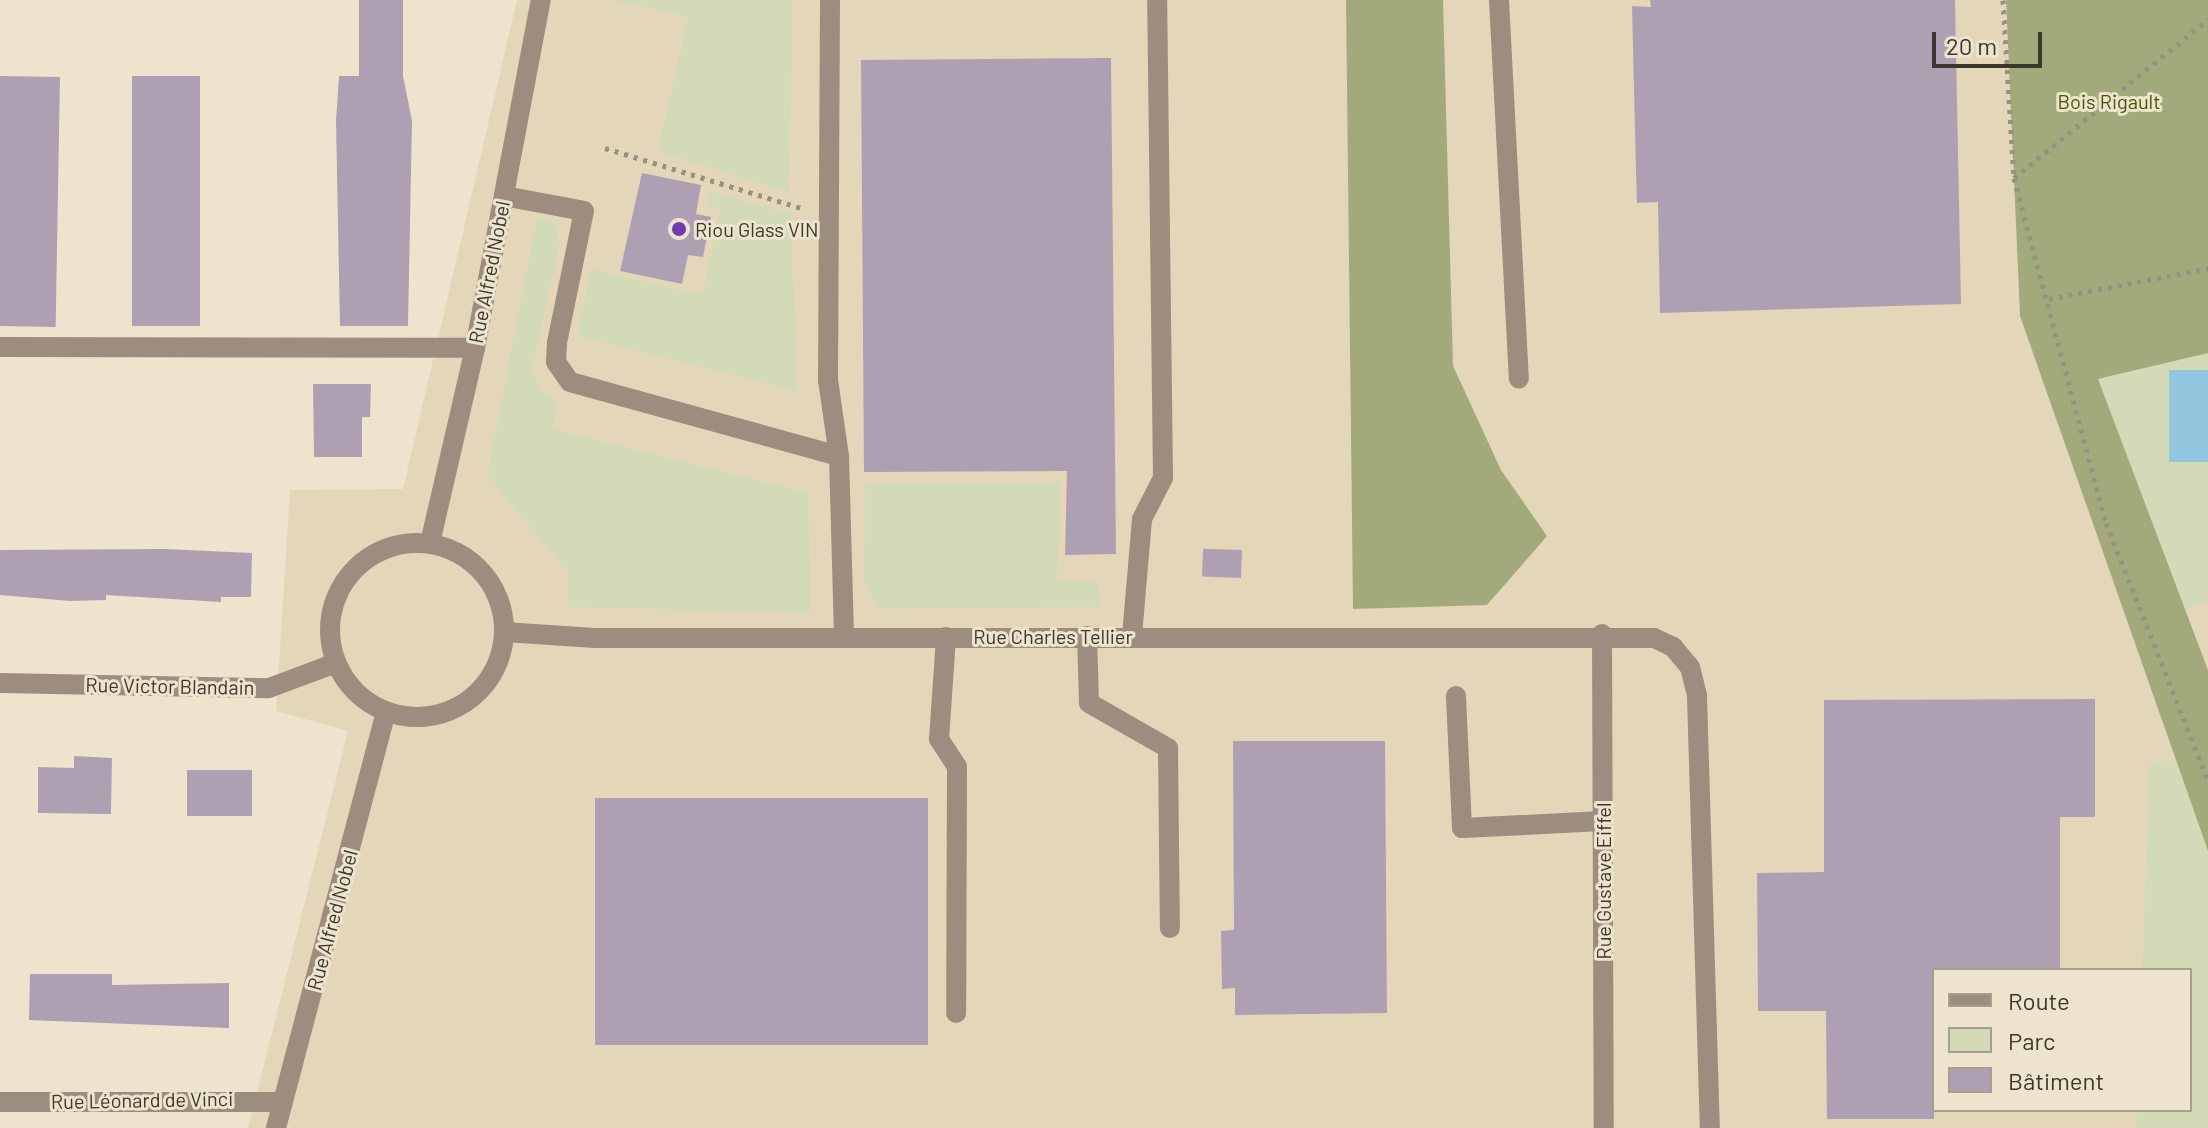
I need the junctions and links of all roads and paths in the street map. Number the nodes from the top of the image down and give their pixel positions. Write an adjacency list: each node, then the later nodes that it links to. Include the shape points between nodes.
1 (541, 0): 9 (street, Rue Alfred Nobel)
2 (830, 0): 10 (street)
3 (1157, 0): 21 (street, via 1163,478 1142,519)
4 (1499, 0): 15 (street)
5 (2003, 0): 8 (path)
6 (2208, 19): 8 (path)
7 (605, 148): 10 (path)
8 (2014, 178): 12 (path)
9 (504, 196): 14 (street, Rue Alfred Nobel); 16 (street, via 584,211 557,343 556,362 570,382)
10 (829, 217): 16 (street, via 828,380)
11 (2208, 268): 12 (path)
12 (2049, 299): 28 (path, via 2106,523)
13 (0, 347): 14 (street)
14 (475, 348): 17 (street, Rue Alfred Nobel)
15 (1519, 378)
16 (839, 456): 22 (street)
17 (430, 543): 18 (street, via 476,564 497,595); 24 (street, via 379,551 341,586 331,624)
18 (505, 632): 22 (street, Rue Charles Tellier); 27 (street, via 498,665 451,711 419,717)
19 (1602, 634): 21 (street, Rue Charles Tellier); 29 (street, Rue Gustave Eiffel); 36 (street, Rue Charles Tellier, via 1654,638 1673,647 1690,667 1697,696)
20 (1087, 636): 21 (street, Rue Charles Tellier); 23 (street, Rue Charles Tellier); 30 (street, via 1089,703 1168,748)
21 (1132, 636)
22 (844, 637): 23 (street, Rue Charles Tellier)
23 (946, 637): 31 (street, via 939,739 957,767)
24 (336, 663): 25 (street, Rue Victor Blandain, via 269,688); 27 (street, via 356,692)
25 (0, 683)
26 (1456, 696): 29 (street, via 1462,828)
27 (386, 712): 33 (street, Rue Alfred Nobel)
28 (2208, 781)
29 (1603, 821): 35 (street, Rue Gustave Eiffel)
30 (1170, 928)
31 (956, 1013)
32 (0, 1102): 33 (street, Rue Léonard de Vinci)
33 (283, 1102): 34 (street, Rue Alfred Nobel)
34 (276, 1128)
35 (1604, 1128)
36 (1710, 1128)

